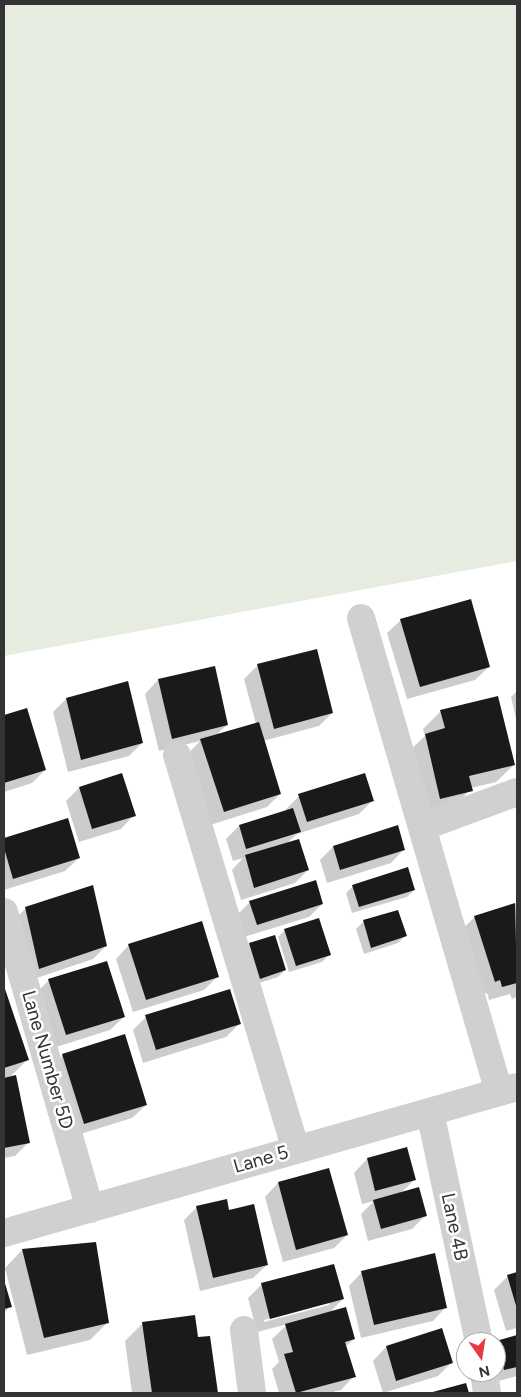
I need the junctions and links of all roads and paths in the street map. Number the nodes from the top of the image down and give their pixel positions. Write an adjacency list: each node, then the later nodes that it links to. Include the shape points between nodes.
1 (361, 618): 4 (street)
2 (177, 755): 8 (street)
3 (517, 792): 4 (street)
4 (422, 826): 6 (street)
5 (4, 912): 9 (street, Lane Number 5D)
6 (508, 1089): 7 (street, Lane 5)
7 (430, 1112): 8 (street, Lane 5); 12 (street, Lane 4B)
8 (296, 1150): 9 (street, Lane 5)
9 (90, 1208): 10 (street, Lane 5)
10 (4, 1233)
11 (244, 1330): 13 (street)
12 (477, 1332)
13 (252, 1393)

